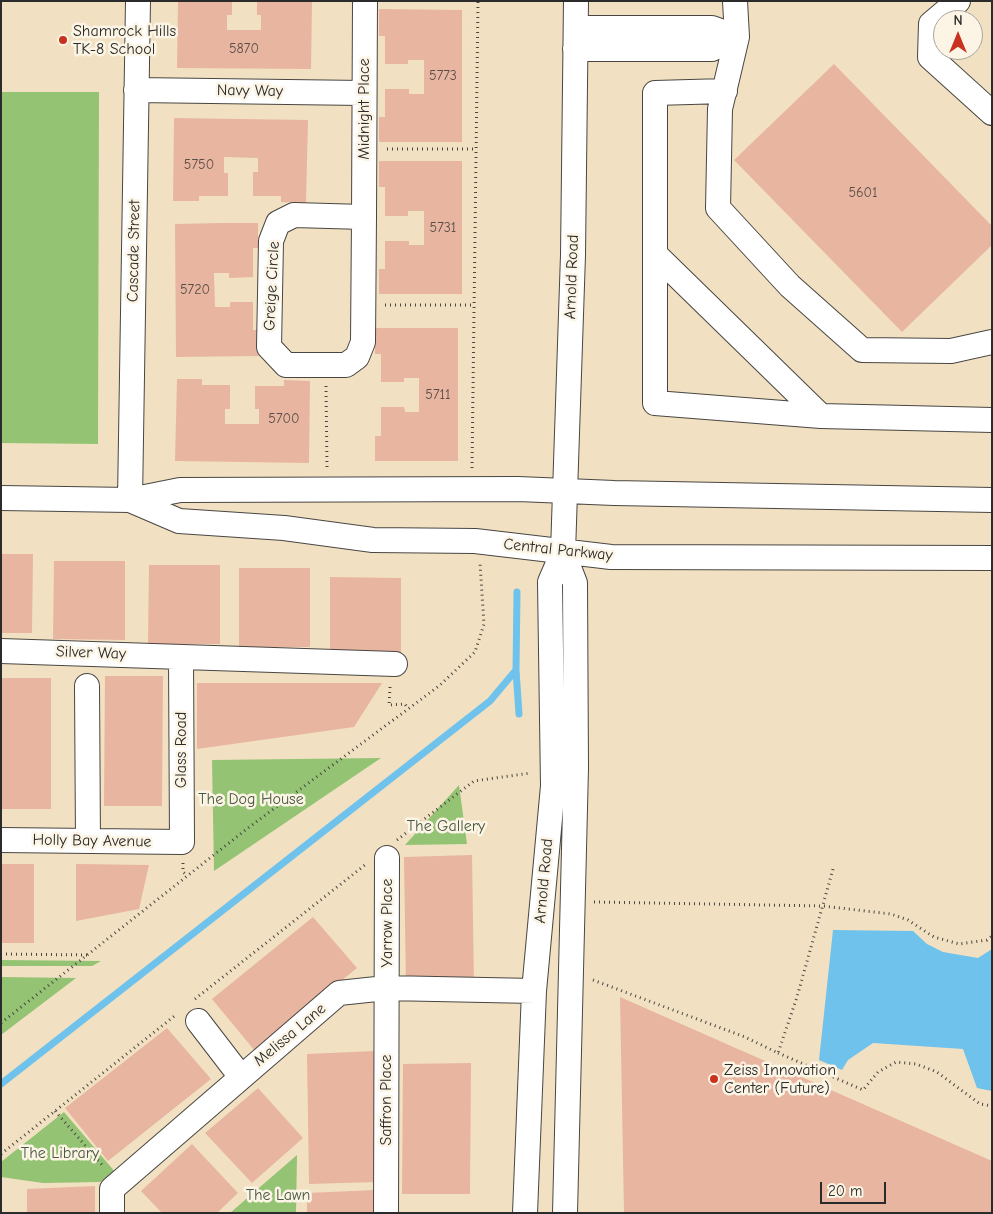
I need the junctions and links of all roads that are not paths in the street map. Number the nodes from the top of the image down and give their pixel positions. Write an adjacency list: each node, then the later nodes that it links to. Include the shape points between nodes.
1 (138, 1): 8 (street, Cascade Street)
2 (364, 1): 10 (street, Midnight Place)
3 (576, 1): 7 (street, Arnold Road)
4 (735, 1): 6 (street)
5 (958, 1): 11 (street, via 931,24 930,57)
6 (737, 37): 7 (street, via 712,28); 9 (street)
7 (576, 39): 17 (street, Arnold Road, via 573,254)
8 (136, 90): 10 (street, Navy Way); 19 (street, Cascade Street)
9 (724, 91): 13 (street, via 655,93); 14 (street, via 720,108 718,208 790,286 862,350 951,350)
10 (364, 93): 12 (street, Midnight Place)
11 (992, 113)
12 (364, 216): 12 (street, Greige Circle, via 294,215 278,223 271,241 269,347 286,365 346,366 357,358 363,342)
13 (655, 254): 15 (street); 15 (street, via 655,403)
14 (992, 342)
15 (821, 416): 16 (street)
16 (992, 420)
17 (564, 492): 19 (street, Central Parkway, via 518,489 180,490); 20 (street, Central Parkway); 21 (street, Arnold Road)
18 (1, 498): 19 (street, Central Parkway)
19 (130, 500): 21 (street, Central Parkway, via 179,521 284,528 373,540 479,542)
20 (992, 500)
21 (563, 552): 22 (street, Central Parkway, via 611,557); 32 (street, Arnold Road, via 550,582 552,771); 38 (street, Arnold Road, via 575,583 576,779)
22 (992, 558)
23 (1, 651): 24 (street, Silver Way)
24 (180, 658): 25 (street, Silver Way); 29 (street, Glass Road)
25 (393, 664)
26 (87, 686): 28 (street)
27 (1, 840): 28 (street, Holly Bay Avenue)
28 (88, 841): 29 (street, Holly Bay Avenue)
29 (182, 842)
30 (381, 856): 31 (street, Yarrow Place)
31 (386, 988): 32 (street, Melissa Lane); 34 (street, Melissa Lane, via 339,993); 36 (street, Saffron Place)
32 (534, 991): 37 (street, Arnold Road)
33 (190, 1011): 34 (street)
34 (241, 1077): 35 (street, Melissa Lane, via 112,1188)
35 (112, 1213)
36 (386, 1213)
37 (525, 1213)
38 (565, 1213)

